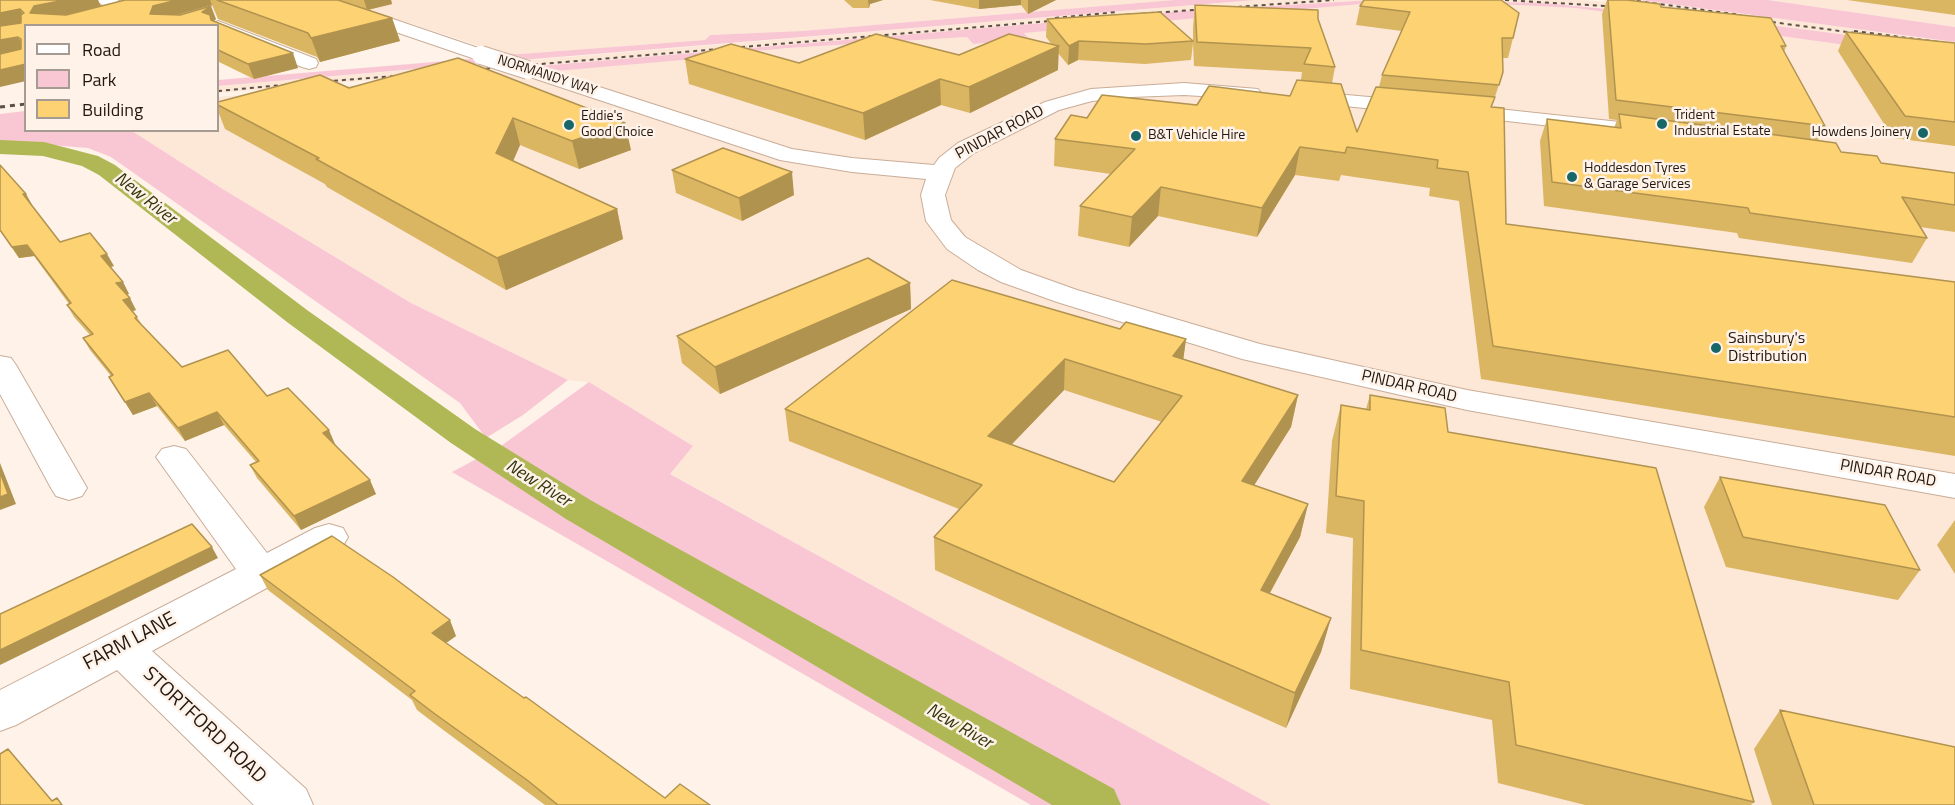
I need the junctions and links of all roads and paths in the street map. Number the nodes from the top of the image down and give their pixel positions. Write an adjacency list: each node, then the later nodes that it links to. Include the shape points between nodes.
1 (103, 0): 4 (street, via 124,9)
2 (296, 0): 9 (street, NORMANDY WAY, bridge, via 384,22 780,153)
3 (215, 20): 5 (street)
4 (57, 24)
5 (243, 37): 6 (street); 7 (street)
6 (219, 44)
7 (309, 63)
8 (1677, 135): 9 (street, PINDAR ROAD, via 1322,99 1203,90 1131,91 1091,95 1052,106 966,148)
9 (940, 173): 13 (street, PINDAR ROAD, via 933,195 935,212 956,243 1011,276 1113,310 1253,352 1467,400)
10 (0, 365): 11 (street)
11 (7, 398): 14 (street)
12 (174, 457): 16 (street)
13 (1955, 486)
14 (69, 488)
15 (329, 537): 16 (street, FARM LANE)
16 (260, 572): 17 (street, FARM LANE)
17 (120, 647): 18 (street, FARM LANE); 19 (street, STORTFORD ROAD)
18 (0, 712)
19 (288, 805)

